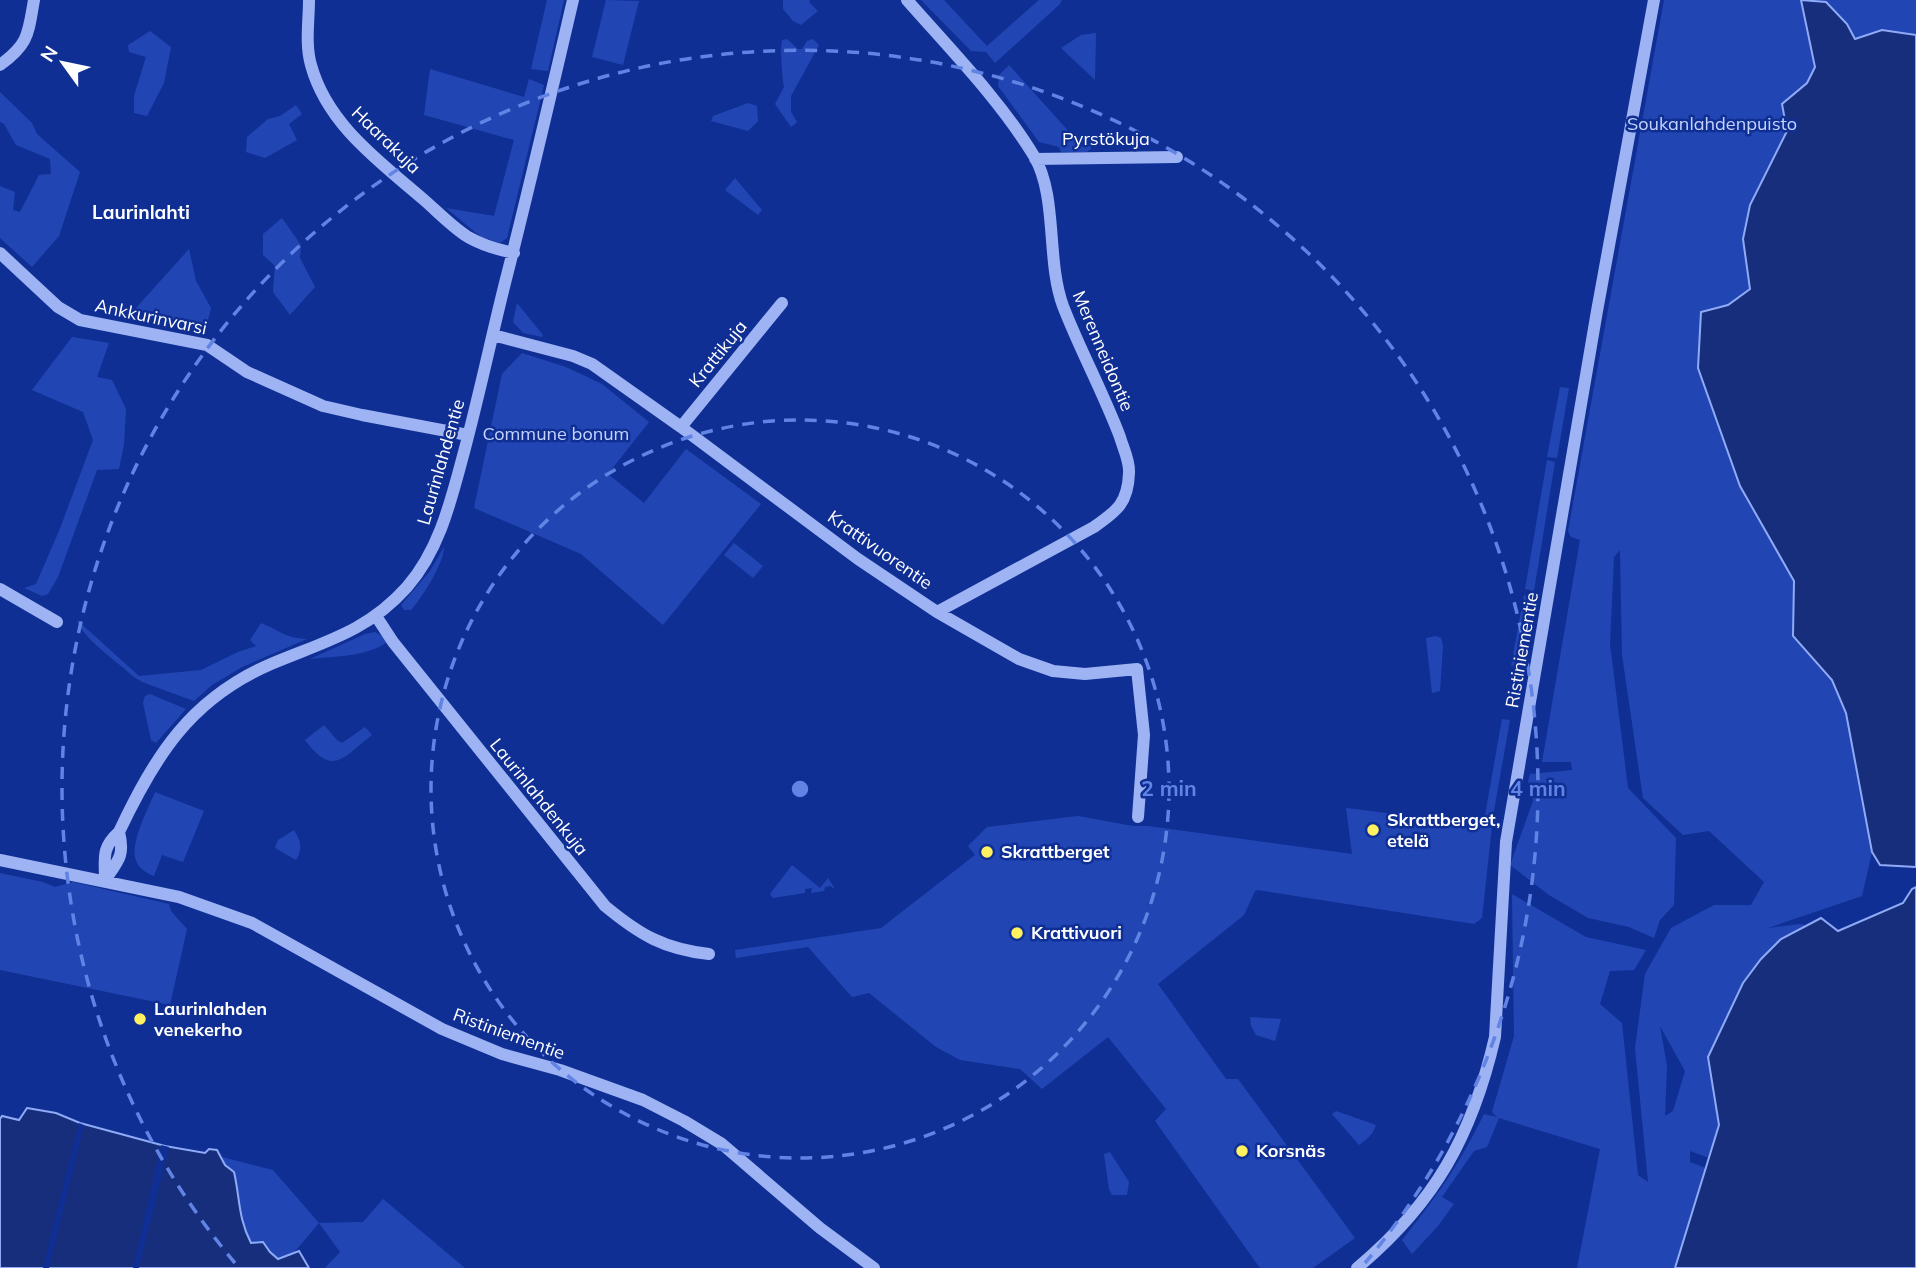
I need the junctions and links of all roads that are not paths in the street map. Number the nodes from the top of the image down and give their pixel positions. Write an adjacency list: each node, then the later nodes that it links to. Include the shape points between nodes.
1 (34, 0): 6 (street, via 25,42)
2 (309, 0): 9 (street, Haarakuja, via 310,63 338,121 468,237)
3 (573, 0): 9 (street, Laurinlahdentie)
4 (907, 0): 8 (street, Merenneidontie, via 982,84)
5 (1654, 0): 24 (street, Ristiniementie, via 1506,842 1493,1047 1467,1128 1436,1183 1416,1211)
6 (0, 65)
7 (1177, 157): 8 (street, Pyrstökuja)
8 (1035, 159): 16 (street, Merenneidontie, via 1063,305 1110,411 1130,470 1125,498 1116,512 1094,527)
9 (514, 253): 12 (street, Laurinlahdentie)
10 (0, 254): 14 (street, Ankkurinvarsi, via 58,307 80,320 207,345 247,372 323,406)
11 (782, 303): 13 (street, Krattikuja)
12 (493, 335): 13 (street, Krattivuorentie, via 592,364); 14 (street, Laurinlahdentie)
13 (681, 427): 16 (street, Krattivuorentie)
14 (468, 435): 17 (street, Laurinlahdentie, via 436,541 407,587)
15 (0, 589): 18 (street)
16 (937, 612): 19 (street, Krattivuorentie, via 1030,664 1053,671 1137,670 1144,735)
17 (376, 616): 21 (street, Laurinlahdentie, via 339,638 247,676 196,712 159,755 119,832 121,857); 22 (street, Laurinlahdenkuja, via 605,906 662,945)
18 (57, 622)
19 (1138, 817)
20 (0, 860): 21 (street, Ristiniementie)
21 (105, 880): 23 (street, Ristiniementie, via 179,897 251,923 442,1029 502,1054 643,1100 722,1144)
22 (709, 954)
23 (874, 1268)
24 (1357, 1268)

